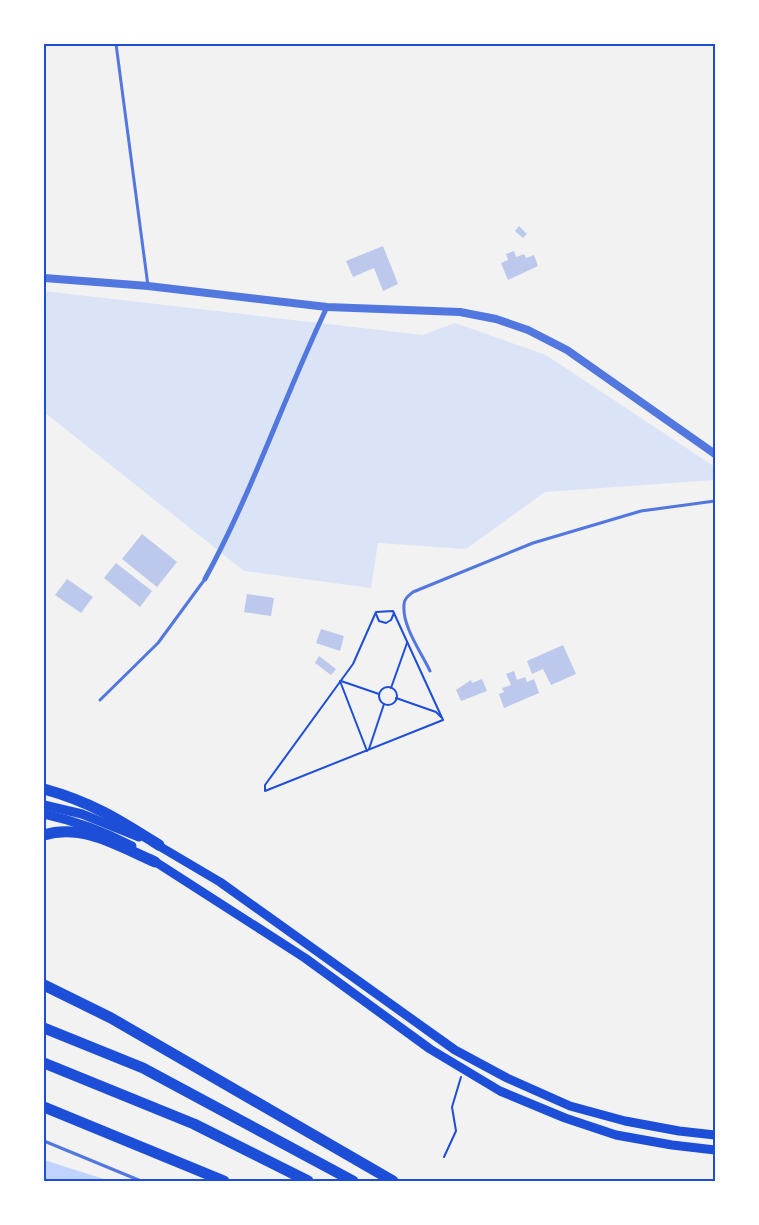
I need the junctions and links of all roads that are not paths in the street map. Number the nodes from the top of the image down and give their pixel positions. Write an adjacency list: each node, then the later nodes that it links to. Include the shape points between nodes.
1 (116, 44): 3 (lane)
2 (44, 278): 3 (street)
3 (148, 286): 4 (street)
4 (327, 307): 5 (street, via 460,312 528,330 566,350); 7 (street, via 233,524)
5 (715, 454)
6 (715, 501): 8 (lane, via 641,511 533,543 413,592 404,605 406,622)
7 (205, 579): 9 (lane, via 158,643)
8 (430, 671)
9 (100, 700)
10 (44, 789): 14 (highway, via 78,799 114,816)
11 (44, 805): 14 (main road, via 82,814)
12 (44, 814): 15 (main road, via 101,830)
13 (44, 835): 15 (highway, via 76,832 97,836)
14 (159, 845): 22 (main road, via 228,887 455,1050 508,1078 570,1106 616,1119 680,1132)
15 (155, 862): 24 (main road, via 304,958 430,1050 500,1091 616,1135)
16 (44, 980): 18 (highway)
17 (44, 985): 18 (highway)
18 (65, 996): 29 (highway, via 111,1018)
19 (44, 1028): 28 (highway, via 143,1068)
20 (44, 1063): 27 (highway, via 194,1124)
21 (44, 1107): 26 (highway)
22 (715, 1135)
23 (44, 1141): 25 (lane)
24 (715, 1150)
25 (141, 1181)
26 (224, 1181)
27 (308, 1181)
28 (354, 1181)
29 (393, 1181)

